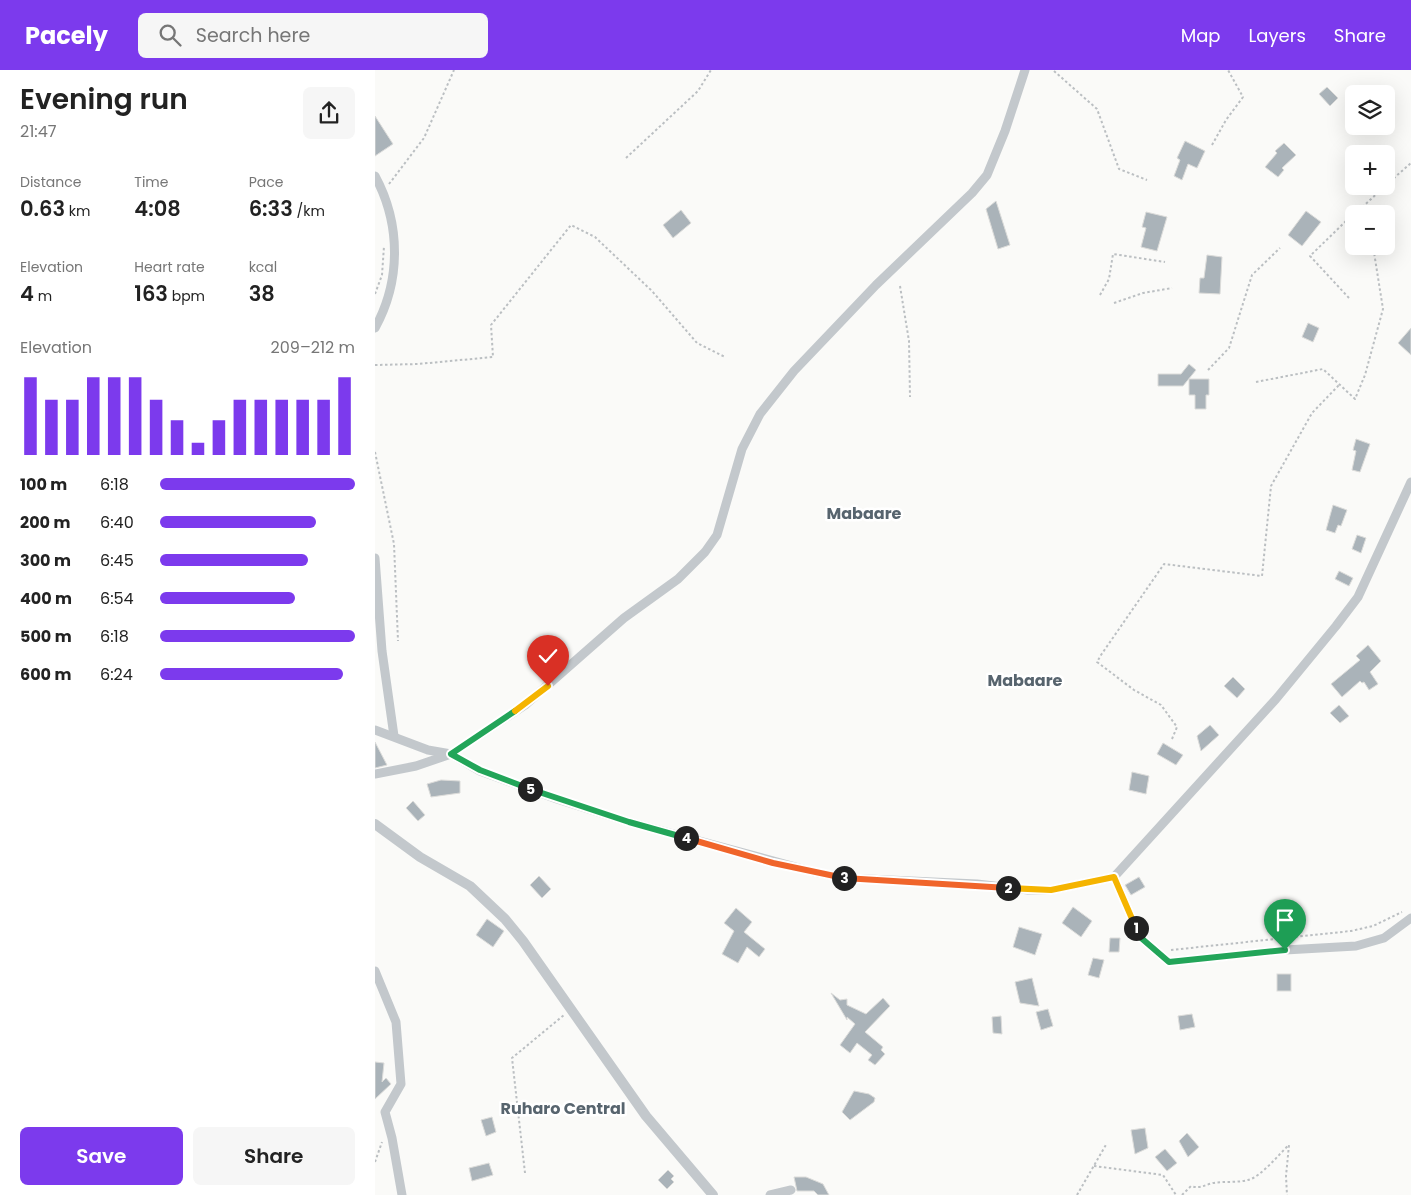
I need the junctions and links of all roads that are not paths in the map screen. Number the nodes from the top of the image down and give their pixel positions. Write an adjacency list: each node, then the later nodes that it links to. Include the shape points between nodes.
1 (1025, 70): 8 (street, via 1009,122 987,174 972,193 793,371 760,414 742,449 717,535 705,552 678,579 624,618 525,705)
2 (375, 176): 3 (street, via 383,192 393,232 395,268 385,312)
3 (375, 328)
4 (1411, 482): 11 (street, via 1358,597 1276,699)
5 (375, 558): 7 (street, via 382,651)
6 (375, 730): 7 (street)
7 (394, 736): 8 (street, via 428,750)
8 (451, 754): 9 (street); 11 (street, via 480,770 629,822 846,878 1051,890)
9 (375, 774)
10 (375, 824): 16 (street, via 485,898 523,941 646,1116)
11 (1114, 877): 12 (street, via 1140,937 1169,962 1356,946 1384,938)
12 (1411, 918)
13 (375, 971): 15 (street, via 396,1022 401,1084 385,1112)
14 (791, 1190): 17 (street)
15 (402, 1195)
16 (713, 1195)
17 (770, 1195)

